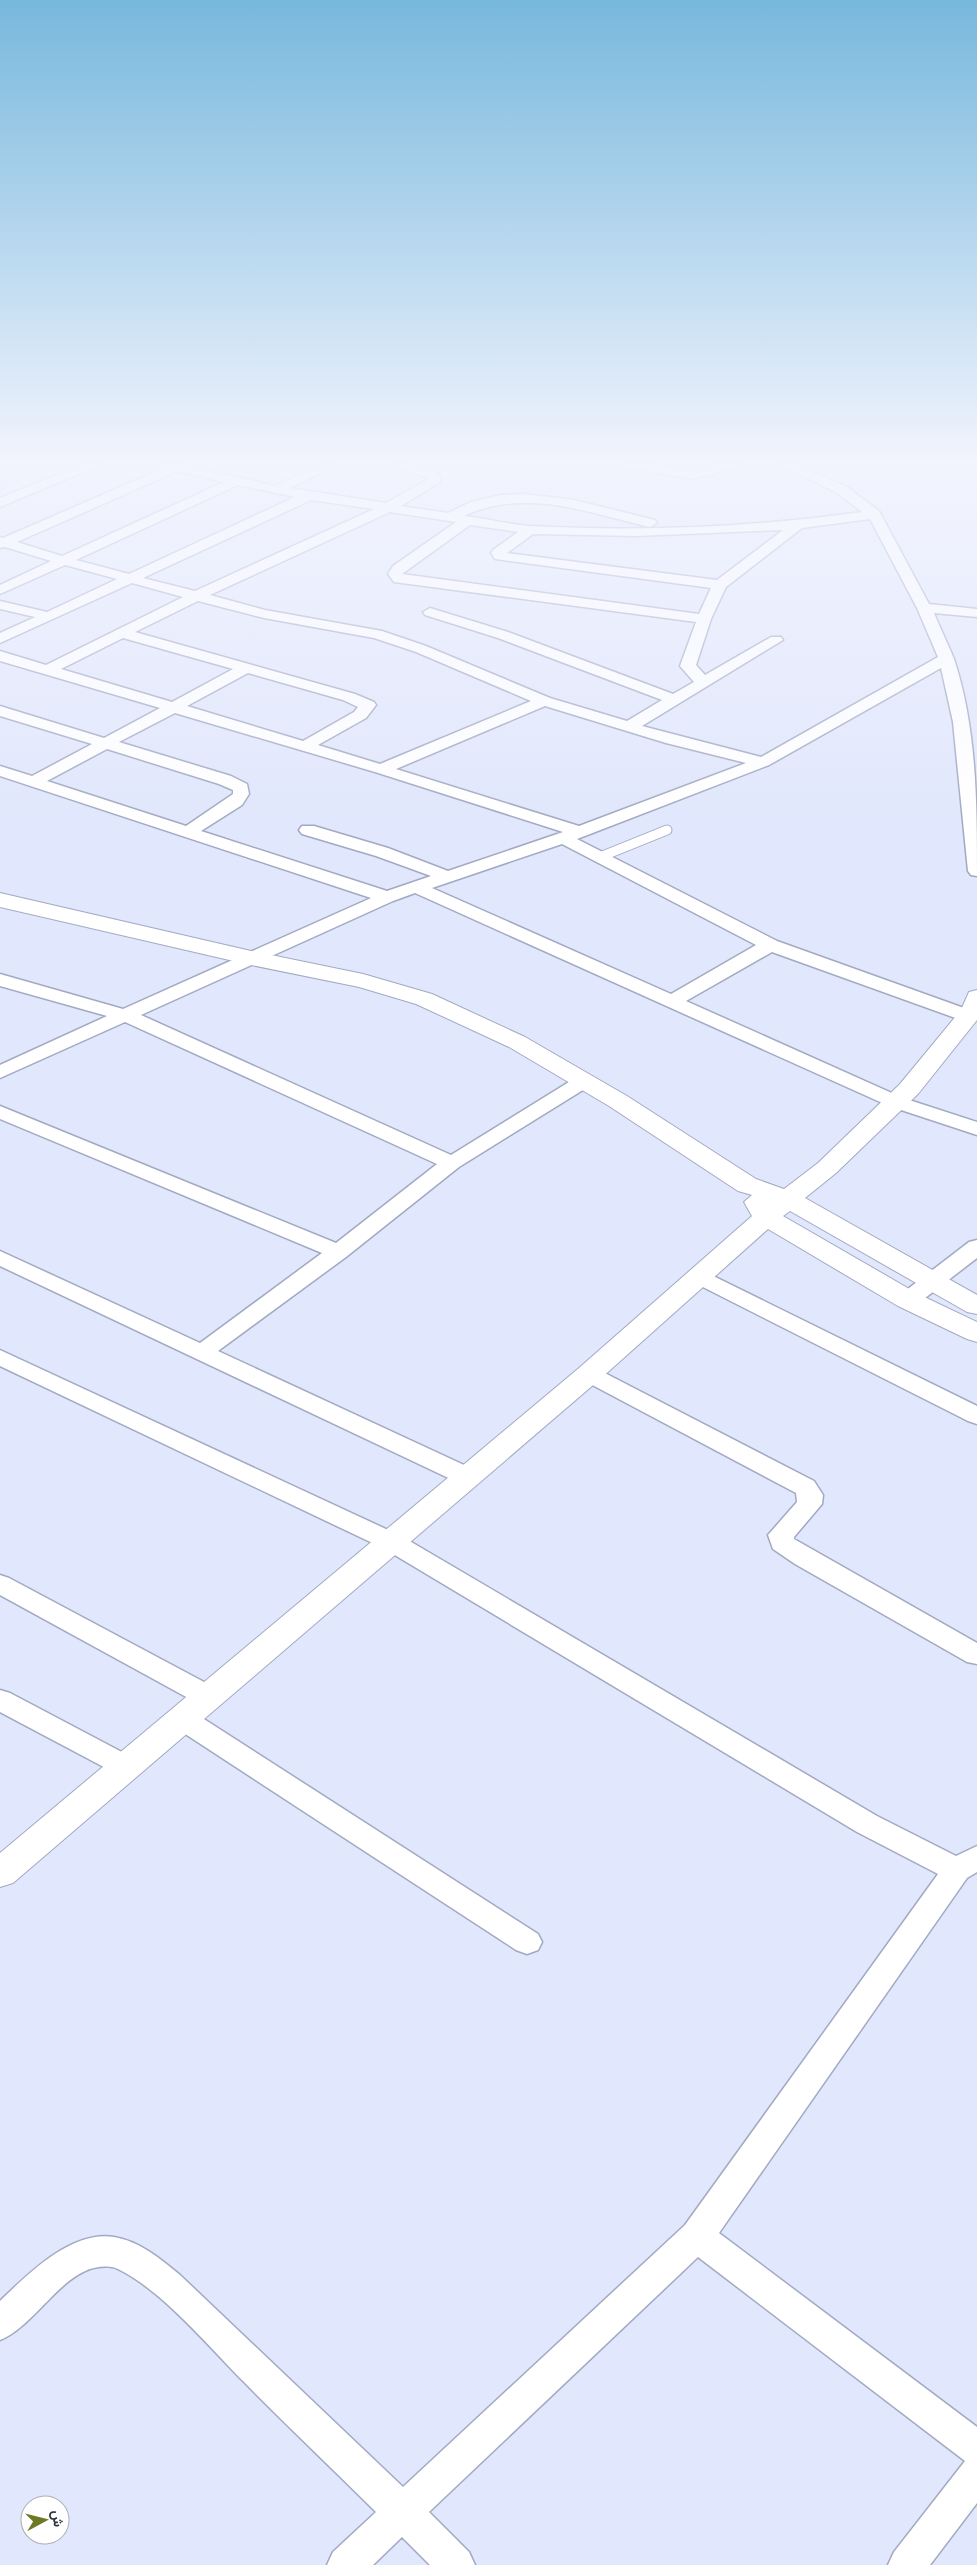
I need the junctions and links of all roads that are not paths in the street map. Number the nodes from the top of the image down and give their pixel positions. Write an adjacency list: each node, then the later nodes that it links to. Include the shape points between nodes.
1 (14, 584): 9 (street)
2 (119, 584): 15 (street)
3 (147, 584): 10 (street)
4 (223, 584): 10 (street)
5 (435, 584): 16 (street)
6 (710, 584): 8 (street)
7 (911, 584): 12 (street)
8 (720, 585): 16 (street)
9 (0, 590)
10 (194, 597): 17 (street); 26 (street, via 264,614 377,634)
11 (0, 605): 15 (street)
12 (924, 608): 14 (street); 21 (street)
13 (430, 612): 25 (street, via 504,635)
14 (977, 613)
15 (47, 616): 18 (street)
16 (704, 619): 24 (street, via 688,666)
17 (121, 633): 22 (street); 23 (street)
18 (0, 639)
19 (776, 640): 24 (street)
20 (0, 656): 23 (street)
21 (946, 659): 32 (street); 41 (street, via 961,722)
22 (247, 668): 27 (street); 31 (street, via 368,705 360,715)
23 (48, 670): 27 (street)
24 (704, 682): 25 (street)
25 (675, 700): 29 (street)
26 (544, 701): 29 (street); 33 (street)
27 (172, 708): 30 (street); 31 (street)
28 (0, 711): 30 (street)
29 (628, 727): 32 (street)
30 (105, 742): 35 (street); 38 (street, via 226,780 241,788 236,801)
31 (305, 746): 33 (street)
32 (763, 762): 39 (street)
33 (381, 769): 39 (street)
34 (0, 771): 35 (street)
35 (33, 782): 38 (street)
36 (308, 830): 42 (street, via 382,852)
37 (667, 830): 40 (lane)
38 (188, 832): 44 (street)
39 (571, 835): 40 (street); 42 (street)
40 (600, 857): 46 (street)
41 (977, 871)
42 (446, 876): 43 (street)
43 (416, 887): 44 (street); 49 (street)
44 (388, 897): 47 (street)
45 (0, 900): 47 (street)
46 (770, 945): 49 (street); 50 (street)
47 (251, 958): 51 (street); 53 (street, via 399,989 517,1042)
48 (0, 980): 51 (street)
49 (671, 1002): 54 (street)
50 (974, 1009): 54 (street)
51 (127, 1016): 52 (street); 57 (street)
52 (0, 1072)
53 (584, 1081): 57 (street); 58 (street)
54 (896, 1102): 56 (street); 59 (street)
55 (0, 1112): 62 (street)
56 (977, 1129)
57 (452, 1163): 62 (street)
58 (747, 1185): 59 (street); 60 (street)
59 (789, 1200): 60 (street); 65 (street)
60 (766, 1217): 64 (street); 66 (street)
61 (977, 1247): 65 (street)
62 (338, 1252): 69 (street)
63 (0, 1258): 69 (street)
64 (701, 1277): 71 (street); 72 (street)
65 (932, 1282): 66 (street); 67 (street)
66 (908, 1300): 68 (street)
67 (977, 1306)
68 (977, 1333)
69 (202, 1352): 73 (street)
70 (0, 1357): 74 (street)
71 (589, 1374): 73 (street); 76 (street, via 805,1487 810,1494 809,1504 781,1536 782,1543)
72 (977, 1416)
73 (468, 1477): 74 (street)
74 (392, 1542): 77 (street); 81 (street, via 867,1824)
75 (0, 1584): 77 (street)
76 (977, 1655)
77 (209, 1697): 79 (street)
78 (0, 1700): 80 (street)
79 (183, 1719): 80 (street); 83 (street)
80 (124, 1766): 82 (street)
81 (967, 1864): 84 (street)
82 (0, 1873)
83 (527, 1942)
84 (697, 2236): 86 (street); 88 (street)
85 (0, 2324): 88 (street, via 67,2263 84,2254 114,2252 129,2257 196,2311)
86 (977, 2449)
87 (977, 2474): 91 (street)
88 (403, 2512): 89 (street); 90 (street)
89 (346, 2565)
90 (456, 2565)
91 (907, 2565)

